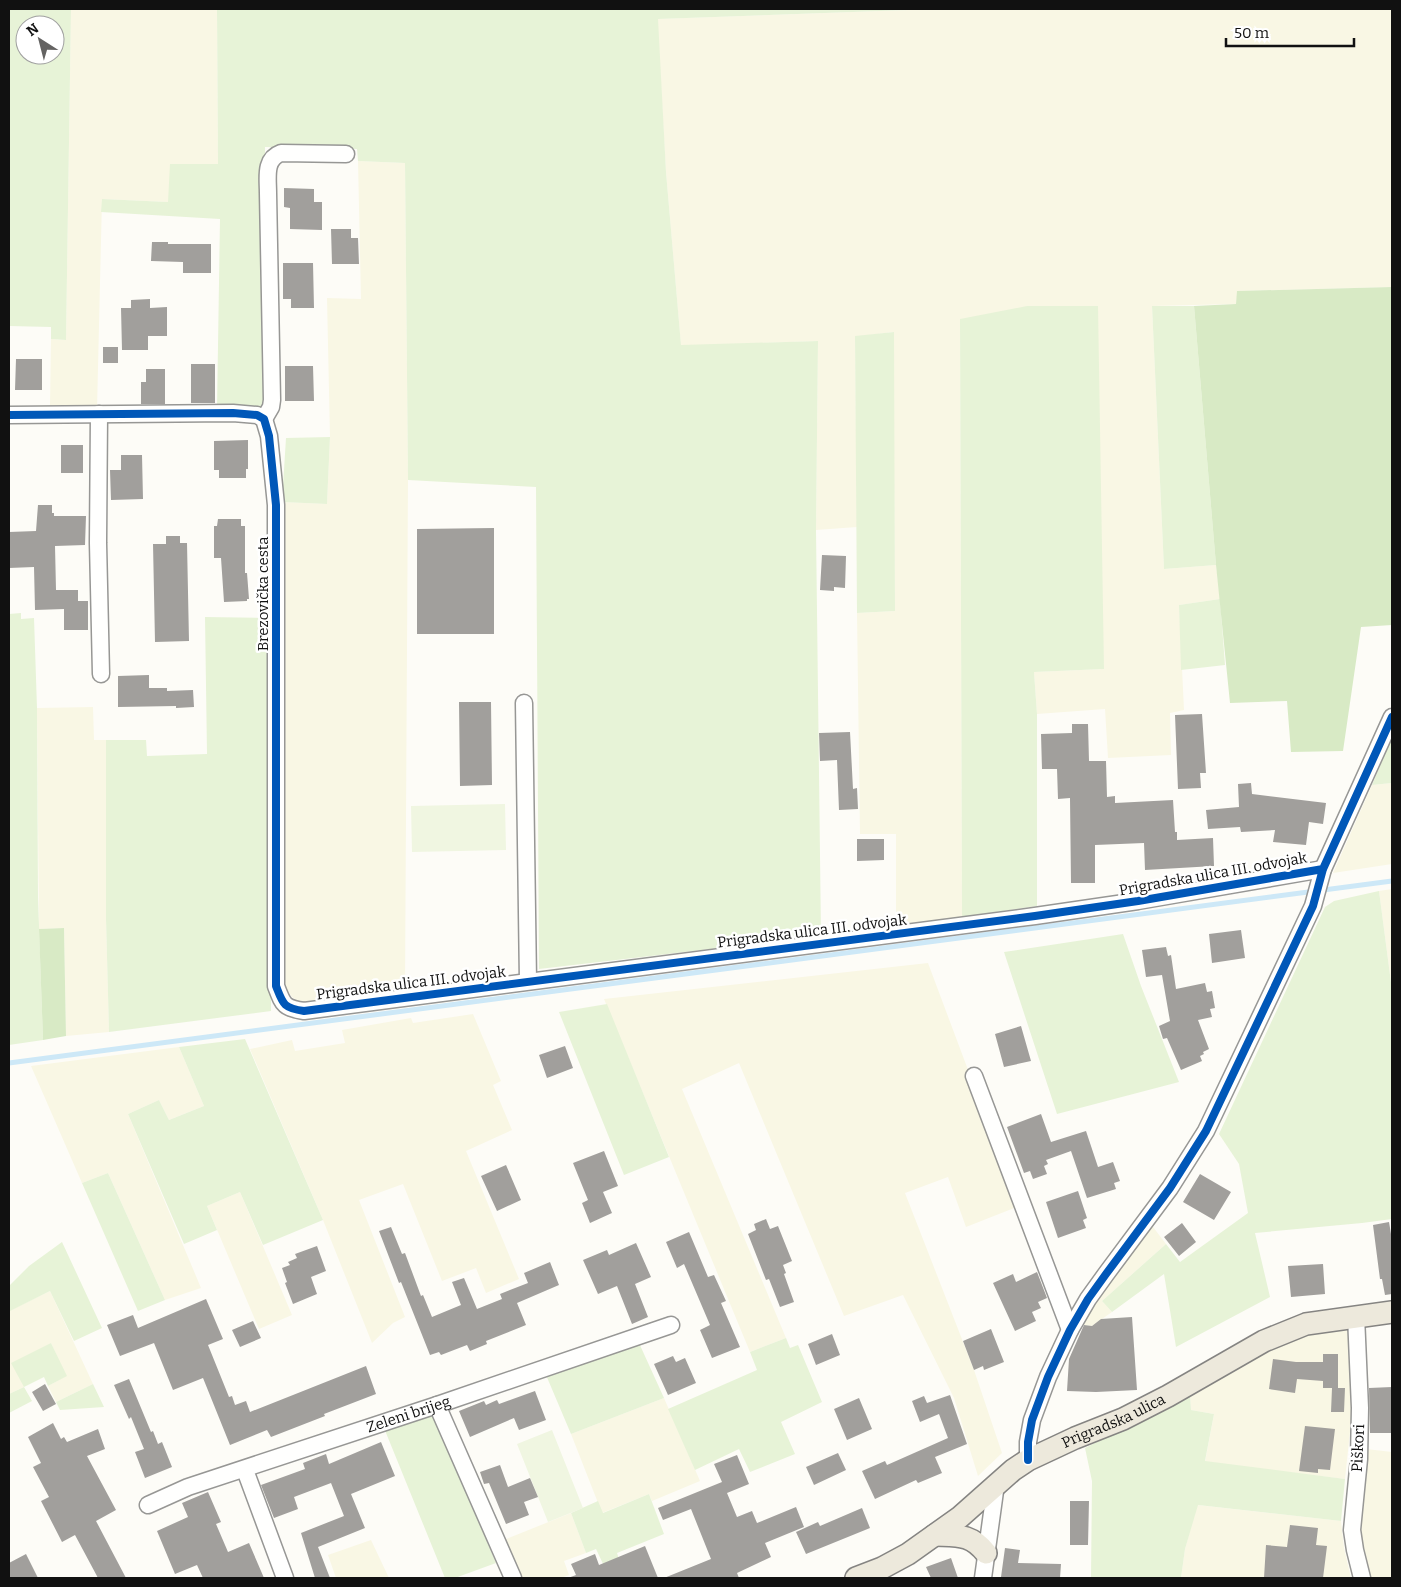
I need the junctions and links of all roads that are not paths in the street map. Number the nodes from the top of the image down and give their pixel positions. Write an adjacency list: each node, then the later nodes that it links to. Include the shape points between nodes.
1 (346, 154): 4 (street, via 281,153 269,164 272,400)
2 (99, 414): 3 (street); 4 (street, via 234,413 258,415); 5 (street)
3 (9, 415)
4 (264, 419): 10 (street, Brezovička cesta, via 269,436 276,505 276,986 282,1002 290,1009)
5 (101, 674)
6 (524, 702): 9 (street)
7 (1392, 717): 8 (street)
8 (1321, 875): 9 (street, Prigradska ulica III. odvojak); 15 (street, via 1313,906 1206,1131 1176,1179 1088,1299)
9 (528, 982): 10 (street, Prigradska ulica III. odvojak)
10 (304, 1011)
11 (974, 1076): 15 (street)
12 (1392, 1312): 13 (main road, Prigradska ulica)
13 (1356, 1316): 17 (main road, Prigradska ulica, via 1288,1330 1123,1419); 27 (street, Piškori, via 1360,1408 1352,1530)
14 (671, 1325): 16 (street, Zeleni brijeg)
15 (1070, 1330): 17 (street, via 1032,1420)
16 (437, 1405): 18 (street, Zeleni brijeg); 24 (street)
17 (1028, 1460): 19 (main road, Prigradska ulica)
18 (245, 1470): 20 (street, Zeleni brijeg, via 188,1487); 23 (street)
19 (996, 1484): 21 (main road, Prigradska ulica); 22 (street)
20 (148, 1505)
21 (935, 1535): 22 (main road, via 973,1540); 25 (main road, Prigradska ulica, via 908,1554)
22 (986, 1553): 26 (street)
23 (285, 1578)
24 (513, 1578)
25 (856, 1578)
26 (983, 1578)
27 (1362, 1578)

